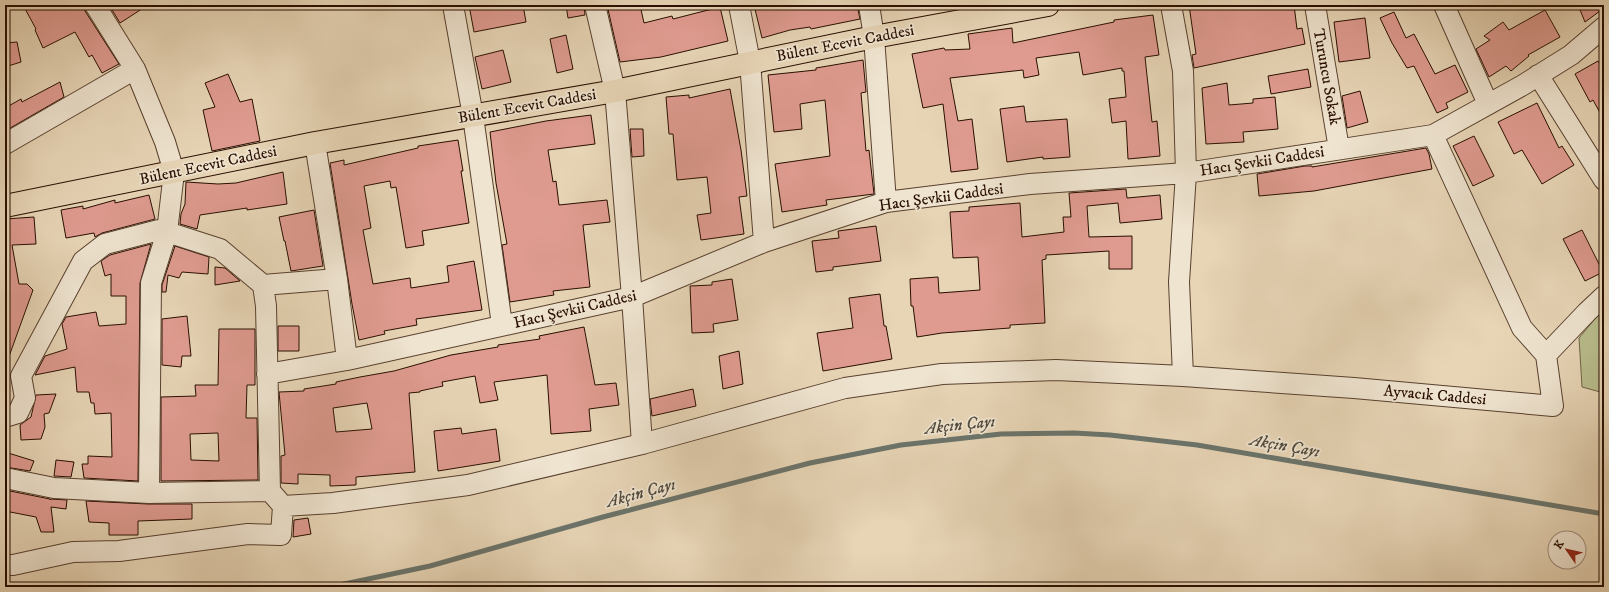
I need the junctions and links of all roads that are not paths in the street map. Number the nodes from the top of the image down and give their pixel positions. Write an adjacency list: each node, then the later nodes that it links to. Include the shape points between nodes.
1 (94, 5): 14 (street)
2 (453, 5): 18 (street)
3 (595, 5): 16 (street)
4 (739, 5): 13 (street)
5 (869, 5): 12 (street)
6 (1048, 5): 10 (main road, Bülent Ecevit Caddesi)
7 (1171, 5): 24 (street, via 1183,71)
8 (1315, 5): 22 (street, Turuncu Sokak)
9 (1444, 5): 17 (street)
10 (1018, 8): 12 (main road, Bülent Ecevit Caddesi)
11 (1604, 27): 15 (street, Hacı Şevkii Caddesi, via 1571,55)
12 (874, 37): 13 (main road, Bülent Ecevit Caddesi); 26 (street)
13 (750, 62): 16 (main road, Bülent Ecevit Caddesi); 29 (street)
14 (135, 69): 21 (street); 23 (street, via 165,142)
15 (1538, 76): 17 (street, Hacı Şevkii Caddesi); 25 (street)
16 (615, 91): 18 (main road, Bülent Ecevit Caddesi); 33 (street)
17 (1488, 104): 19 (street, Hacı Şevkii Caddesi)
18 (473, 116): 20 (main road, Bülent Ecevit Caddesi); 34 (street)
19 (1433, 135): 22 (street, Hacı Şevkii Caddesi); 35 (street, via 1522,328)
20 (315, 143): 23 (main road, Bülent Ecevit Caddesi); 30 (street)
21 (5, 144)
22 (1339, 149): 24 (street, Hacı Şevkii Caddesi)
23 (174, 172): 27 (main road, Bülent Ecevit Caddesi); 28 (street)
24 (1186, 173): 26 (street, Hacı Şevkii Caddesi, via 1030,184); 38 (street, via 1179,282)
25 (1604, 180)
26 (886, 202): 29 (street, Hacı Şevkii Caddesi)
27 (5, 206)
28 (167, 232): 31 (street, via 220,249); 39 (street, via 159,230 105,244 83,261 21,376 25,398 18,413); 43 (street, via 151,283)
29 (764, 242): 33 (street, Hacı Şevkii Caddesi)
30 (337, 279): 31 (street); 36 (street)
31 (263, 286): 37 (street, via 266,306)
32 (1604, 296): 35 (street)
33 (632, 297): 34 (street, Hacı Şevkii Caddesi); 40 (street)
34 (502, 326): 36 (street, Hacı Şevkii Caddesi)
35 (1546, 355): 38 (street, Ayvacık Caddesi, via 1553,406)
36 (347, 360): 37 (street, Hacı Şevkii Caddesi)
37 (267, 374): 42 (street)
38 (1183, 376): 40 (street, via 1056,370 942,374 845,388)
39 (5, 417)
40 (642, 444): 44 (street, via 468,484 333,503)
41 (5, 478): 43 (street, via 54,488)
42 (270, 491): 43 (street); 44 (street)
43 (150, 493)
44 (283, 506): 45 (street, via 282,535 248,534 119,552 72,552)
45 (5, 565)

